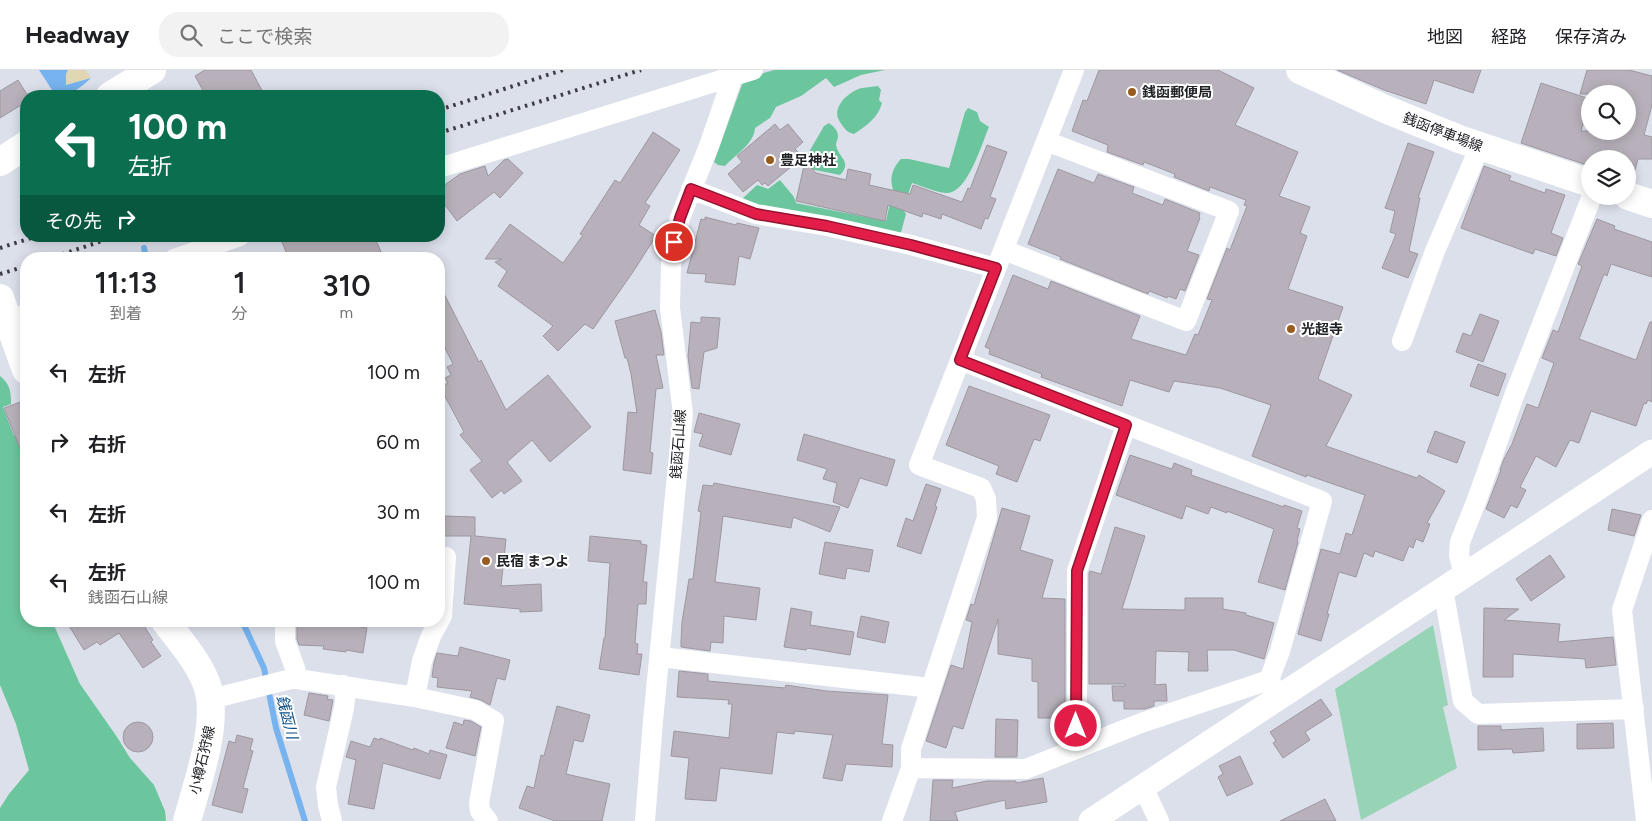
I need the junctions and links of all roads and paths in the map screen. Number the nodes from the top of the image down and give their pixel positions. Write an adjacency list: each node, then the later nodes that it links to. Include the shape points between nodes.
1 (152, 70): 6 (main road)
2 (753, 70): 5 (street)
3 (1074, 70): 7 (street)
4 (1300, 70): 8 (main road, 銭函停車場線, via 1384,109)
5 (732, 76): 11 (street); 13 (street, 銭函石山線)
6 (119, 90)
7 (1046, 141): 18 (street); 18 (street, via 1229,212 1186,321)
8 (1480, 146): 12 (main road, 銭函停車場線); 22 (street, via 1435,250)
9 (20, 149): 10 (main road)
10 (0, 162)
11 (445, 166)
12 (1581, 181)
13 (691, 189): 20 (street, via 756,214 827,226); 35 (street, 銭函石山線, via 674,242 670,284 683,414)
14 (1636, 199): 15 (main road)
15 (1652, 204)
16 (1588, 205): 30 (street, via 1460,542 1459,555)
17 (224, 242): 19 (street)
18 (1004, 250): 20 (street)
19 (198, 252)
20 (996, 268): 24 (street)
21 (12, 311): 23 (main road)
22 (1402, 341)
23 (20, 345)
24 (960, 360): 25 (street); 38 (street, via 919,465 981,488 986,499 987,518)
25 (1126, 425): 39 (street, via 1322,501 1280,652); 43 (street, via 1077,571)
26 (1652, 452): 30 (street)
27 (1652, 520): 42 (street, via 1622,610)
28 (446, 557): 29 (street)
29 (445, 572)
30 (1464, 576): 31 (street)
31 (1443, 589): 39 (street); 42 (street, via 1463,701 1478,714)
32 (168, 627): 41 (main road, 小樽石狩線, via 196,664)
33 (285, 627): 36 (street)
34 (436, 627): 40 (street, via 422,661)
35 (660, 657): 38 (street); 49 (street, 銭函石山線)
36 (294, 679): 37 (street); 41 (street)
37 (342, 686): 40 (street); 47 (street, via 344,708 326,787)
38 (931, 688): 44 (street, via 911,749)
39 (1274, 688): 43 (street, via 1141,722); 45 (street)
40 (415, 698): 48 (street, via 475,710 494,721 479,803 480,811)
41 (211, 699): 46 (main road, 小樽石狩線, via 208,739)
42 (1634, 709): 54 (street)
43 (1077, 748): 44 (street, via 1026,769)
44 (911, 768): 51 (street)
45 (1143, 787): 52 (street); 53 (street)
46 (187, 821)
47 (332, 821)
48 (488, 821)
49 (644, 821): 50 (street)
50 (652, 821)
51 (892, 821)
52 (1091, 821)
53 (1159, 821)
54 (1646, 821)

